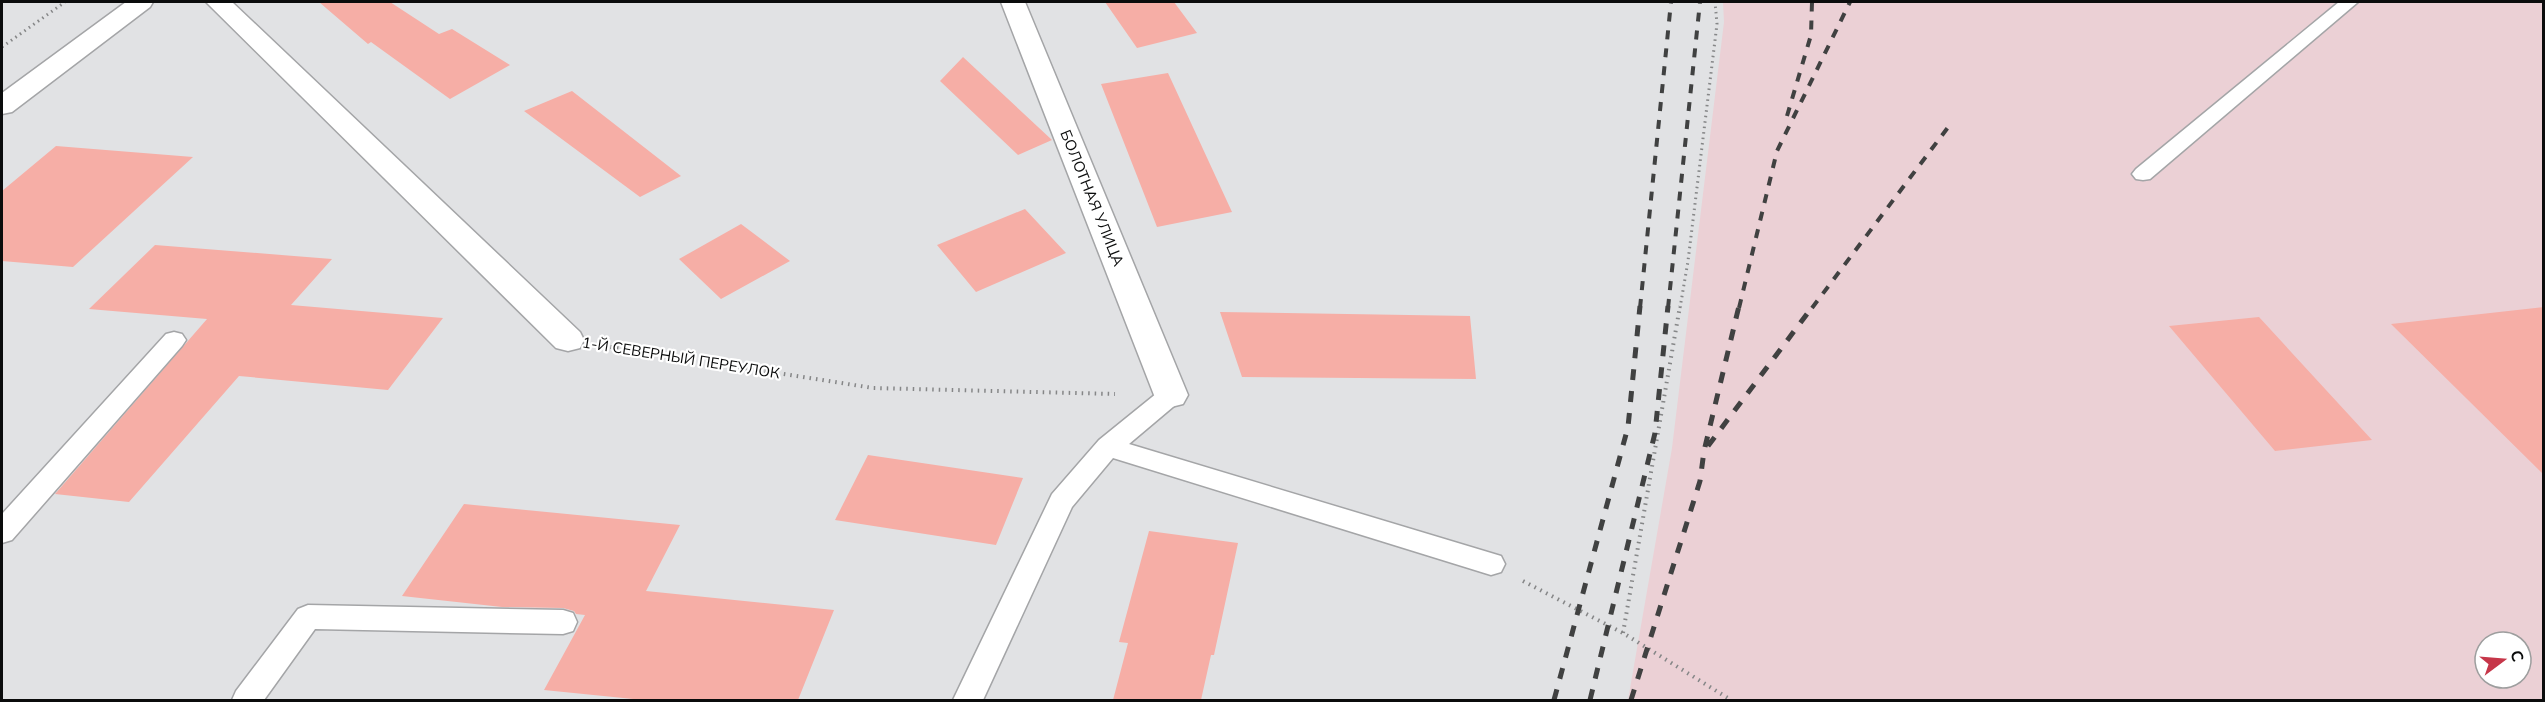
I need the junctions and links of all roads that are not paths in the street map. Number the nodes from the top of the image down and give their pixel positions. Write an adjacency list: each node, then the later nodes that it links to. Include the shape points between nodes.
1 (141, 2): 5 (street)
2 (218, 2): 8 (street, 1-Й СЕВЕРНЫЙ ПЕРЕУЛОК)
3 (1014, 2): 9 (street, БОЛОТНАЯ УЛИЦА)
4 (2349, 2): 6 (lane)
5 (2, 106)
6 (2144, 174)
7 (174, 340): 11 (lane)
8 (568, 340)
9 (1171, 395): 10 (lane)
10 (1108, 447): 12 (lane); 15 (lane, via 1061,501)
11 (2, 532)
12 (1491, 564)
13 (563, 622): 14 (lane, via 308,617)
14 (247, 700)
15 (969, 700)

